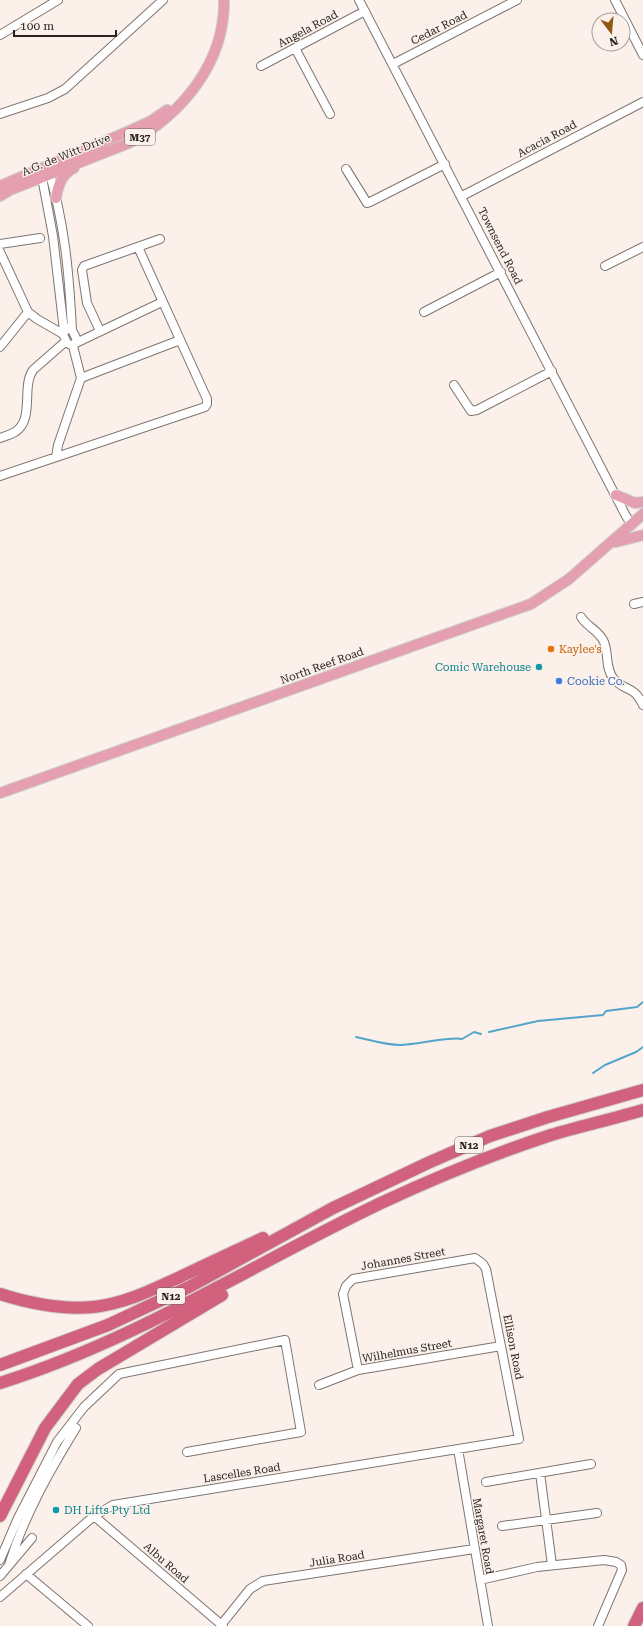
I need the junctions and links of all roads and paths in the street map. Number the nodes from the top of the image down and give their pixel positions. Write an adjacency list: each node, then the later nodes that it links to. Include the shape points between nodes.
1 (58, 0): 9 (street)
2 (163, 0): 15 (street, via 65,89 48,98)
3 (218, 0): 20 (main road, A.G. de Witt Drive / M37, via 214,38 209,53 191,85 176,102 151,121)
4 (224, 0): 17 (main road, A.G. de Witt Drive / M37, via 223,20 214,53 207,69 190,94 170,115 144,135)
5 (359, 0): 8 (street, Townsend Road)
6 (517, 0): 12 (street, Cedar Road)
7 (615, 0): 11 (street)
8 (365, 11): 10 (street, Angela Road); 12 (street, Townsend Road)
9 (0, 35)
10 (295, 48): 13 (street, Angela Road); 16 (street)
11 (643, 55)
12 (393, 64): 18 (street, Townsend Road)
13 (261, 66)
14 (643, 102): 23 (street, Acacia Road)
15 (0, 114)
16 (330, 114)
17 (94, 157): 20 (main road, A.G. de Witt Drive / M37); 24 (main road, via 64,175)
18 (445, 164): 19 (street, via 367,203); 23 (street, Townsend Road)
19 (346, 169)
20 (45, 172): 21 (main road, A.G. de Witt Drive / M37); 22 (main road, A.G. de Witt Drive / M37); 24 (street); 34 (street)
21 (0, 186)
22 (0, 196)
23 (462, 196): 32 (street, Townsend Road)
24 (56, 198): 33 (street, via 66,245)
25 (40, 238): 27 (street)
26 (160, 239): 28 (street)
27 (0, 244)
28 (138, 247): 35 (street); 39 (street, via 84,266 82,270 85,296)
29 (643, 247): 31 (street)
30 (0, 252): 36 (street)
31 (605, 266)
32 (501, 272): 37 (street); 44 (street, Townsend Road)
33 (70, 295): 34 (street); 38 (street)
34 (59, 296): 40 (street)
35 (162, 302): 39 (street); 41 (street)
36 (28, 312): 40 (street); 43 (street)
37 (424, 312)
38 (72, 330): 40 (street, via 67,328); 42 (street)
39 (100, 331): 42 (street)
40 (64, 335): 42 (street, via 68,344); 47 (street, via 29,374 27,403 21,424 14,432)
41 (180, 340): 45 (street); 48 (street, via 207,399 205,407)
42 (75, 344): 45 (street)
43 (0, 347)
44 (552, 371): 46 (street, via 471,412); 50 (street, Townsend Road)
45 (81, 378): 48 (street)
46 (454, 385)
47 (0, 438)
48 (56, 457): 49 (street)
49 (0, 476)
50 (619, 499): 51 (main road); 52 (street, Townsend Road)
51 (643, 502)
52 (639, 520): 53 (main road); 55 (main road, North Reef Road)
53 (643, 530)
54 (643, 535): 55 (main road)
55 (613, 543): 60 (main road, North Reef Road, via 569,579 531,604)
56 (643, 602): 57 (street)
57 (634, 604)
58 (581, 617): 59 (street, via 604,641 609,670 614,679 620,685 634,691)
59 (643, 704)
60 (0, 793)
61 (643, 1090): 63 (highway, N12, via 490,1136)
62 (643, 1110): 64 (highway, N12, via 552,1135 496,1154 439,1177)
63 (333, 1208): 66 (highway, via 126,1301 94,1307 66,1308 39,1305); 68 (highway, N12, via 189,1288 108,1325)
64 (315, 1237): 70 (highway, N12, via 184,1306 105,1344); 80 (highway, via 98,1369 78,1384 45,1428)
65 (480, 1261): 67 (street, Ellison Road, via 486,1269); 69 (street, Johannes Street, via 472,1258 349,1282 343,1294)
66 (0, 1294)
67 (501, 1346): 69 (street, Wilhelmus Street); 73 (street, Ellison Road)
68 (0, 1365)
69 (358, 1370): 71 (street, Wilhelmus Street)
70 (0, 1383)
71 (319, 1385)
72 (76, 1428): 88 (street, via 46,1478 18,1535)
73 (519, 1439): 74 (street, Lascelles Road)
74 (458, 1449): 81 (street, Lascelles Road, via 120,1504 104,1509); 85 (street, Margaret Road)
75 (187, 1452): 86 (street, via 301,1432 285,1340 119,1374 84,1407 57,1442 18,1518)
76 (591, 1464): 77 (street)
77 (540, 1473): 78 (street); 82 (street)
78 (486, 1482)
79 (597, 1512): 82 (street)
80 (0, 1516)
81 (94, 1516): 89 (street, Lascelles Road); 94 (street, Albu Road)
82 (547, 1519): 83 (street); 87 (street)
83 (502, 1526)
84 (32, 1538): 88 (street)
85 (474, 1549): 91 (street, Margaret Road); 94 (street, Julia Road, via 263,1581 250,1589)
86 (0, 1560)
87 (552, 1565): 91 (street); 97 (street, via 604,1560 614,1561 621,1566 622,1570)
88 (9, 1566): 90 (street)
89 (26, 1574): 92 (street, Lascelles Road); 95 (street)
90 (0, 1576)
91 (480, 1580): 96 (street, Margaret Road)
92 (0, 1597)
93 (643, 1608): 98 (highway)
94 (222, 1625)
95 (88, 1626)
96 (488, 1626)
97 (598, 1626)
98 (634, 1626)

